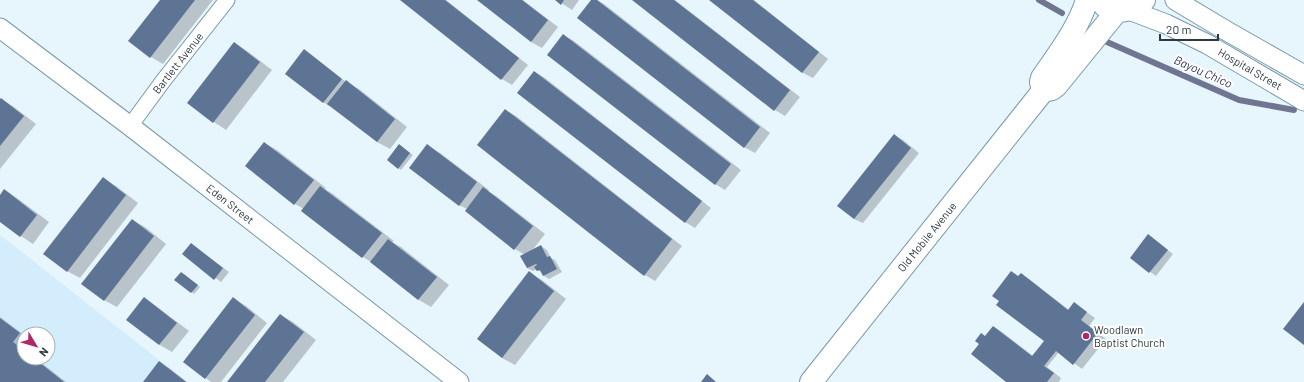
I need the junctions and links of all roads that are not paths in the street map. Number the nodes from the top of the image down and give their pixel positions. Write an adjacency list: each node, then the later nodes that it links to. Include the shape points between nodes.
1 (227, 0): 10 (street, Bartlett Avenue)
2 (1087, 0): 8 (main road, via 1073,33 1042,78)
3 (1098, 0): 5 (main road, via 1108,8)
4 (1175, 0): 7 (street, Hospital Street)
5 (1130, 7): 8 (main road, Old Mobile Avenue, via 1056,86); 9 (street, Hospital Street, via 1207,44)
6 (1, 30): 10 (street, Eden Street)
7 (1304, 76)
8 (1043, 91): 12 (main road, Old Mobile Avenue)
9 (1304, 101)
10 (130, 126): 11 (street, Eden Street)
11 (459, 382)
12 (811, 382)

